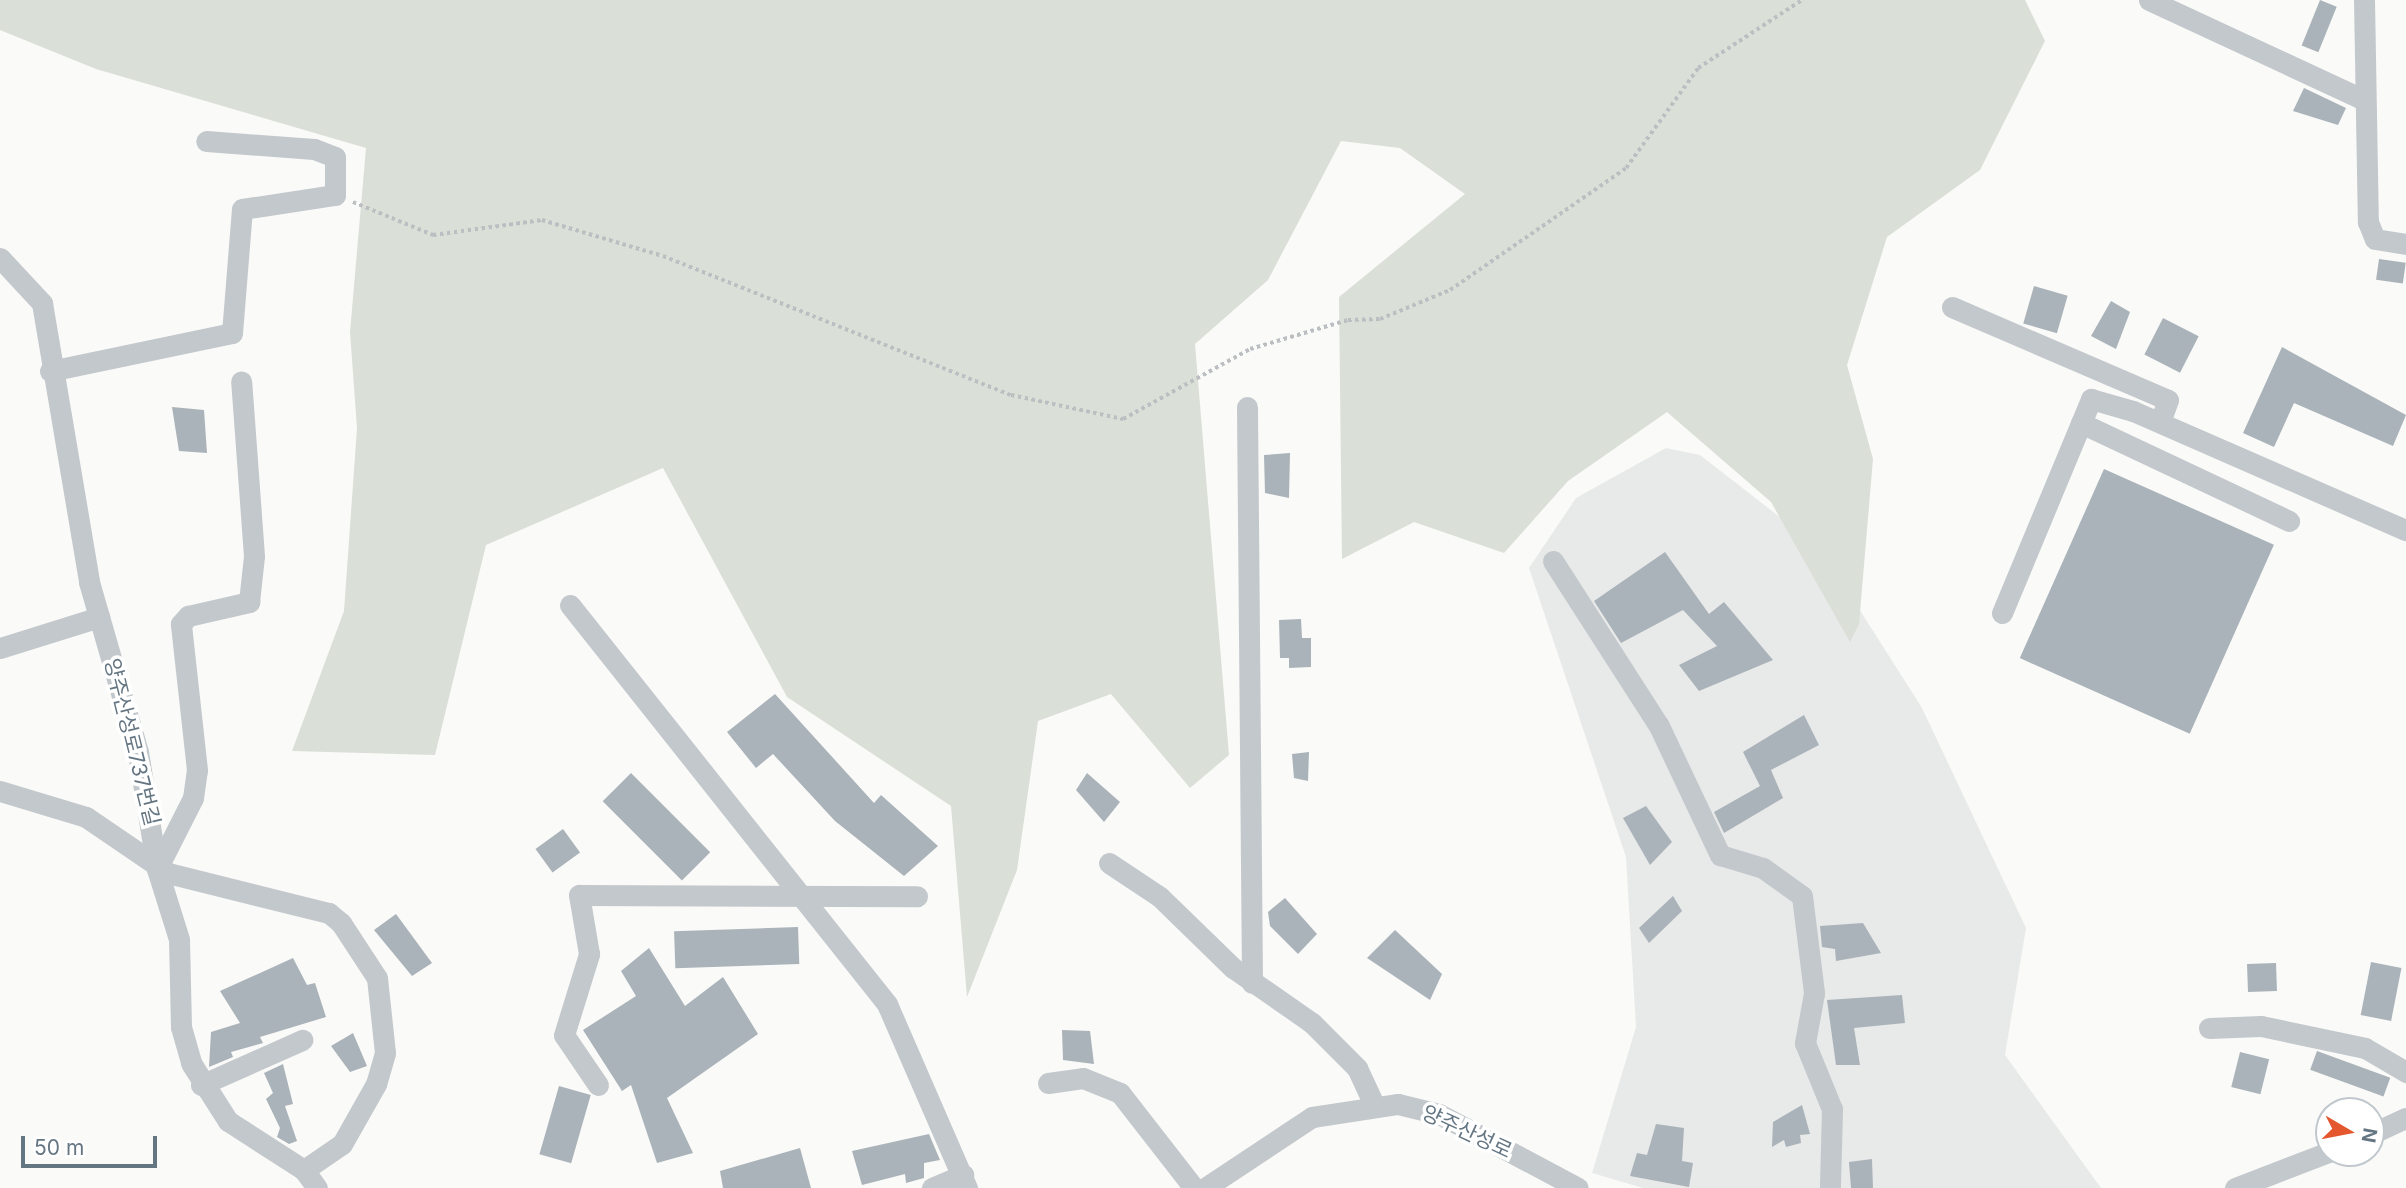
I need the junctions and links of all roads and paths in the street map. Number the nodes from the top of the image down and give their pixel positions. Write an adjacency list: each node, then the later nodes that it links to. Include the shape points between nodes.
1 (1802, 0): 6 (path, via 1698,68 1626,168 1450,290 1380,319 1348,320 1250,349 1124,419 1012,395 663,256 542,220 433,235)
2 (2149, 0): 4 (street)
3 (2364, 0): 4 (street)
4 (2362, 99): 7 (street, via 2368,222 2375,239)
5 (206, 141): 6 (street, via 314,149 335,157)
6 (335, 195): 10 (street, via 242,209 232,333)
7 (2406, 244)
8 (0, 258): 10 (street, 양주산성로737번길, via 42,303)
9 (1952, 307): 13 (street, via 2168,400)
10 (50, 371): 20 (street, 양주산성로737번길)
11 (240, 381): 24 (street, via 254,556 249,602 188,616 181,624 197,770)
12 (1247, 407): 29 (street)
13 (2160, 422): 14 (street, via 2091,399); 16 (street)
14 (2081, 423): 15 (street); 19 (street)
15 (2289, 521)
16 (2406, 530)
17 (1553, 561): 47 (street, via 1659,726 1720,855 1763,868 1802,896 1814,993 1805,1043 1832,1109)
18 (570, 605): 28 (street)
19 (2002, 613)
20 (99, 617): 21 (street); 23 (street, 양주산성로737번길)
21 (0, 648)
22 (0, 791): 26 (street, via 86,817)
23 (150, 810): 24 (street, via 161,822); 26 (street, 양주산성로737번길)
24 (183, 818): 26 (street)
25 (1109, 863): 29 (street, via 1160,897 1181,923)
26 (157, 869): 34 (street, 양주산성로737번길, via 180,939 181,1027); 40 (street, via 329,913 377,978 386,1019 376,1084 342,1144)
27 (917, 896): 28 (street)
28 (808, 898): 35 (street, via 579,895 589,954 564,1035); 41 (street, via 887,1004)
29 (1252, 983): 36 (street, via 1321,1032 1357,1068)
30 (2209, 1028): 32 (street, via 2261,1026 2365,1048)
31 (302, 1040): 34 (street)
32 (2406, 1072)
33 (1048, 1083): 44 (street, via 1083,1078 1120,1093)
34 (201, 1085): 40 (street, 양주산성로737번길, via 228,1121)
35 (598, 1085)
36 (1374, 1104): 45 (street, 양주산성로, via 1311,1117); 46 (street, 양주산성로, via 1439,1114)
37 (2406, 1118): 38 (street)
38 (2385, 1128)
39 (2315, 1157): 48 (street)
40 (304, 1170): 42 (street, 양주산성로737번길)
41 (965, 1182): 43 (street)
42 (317, 1188)
43 (932, 1188)
44 (1194, 1188)
45 (1205, 1188)
46 (1578, 1188)
47 (1830, 1188)
48 (2235, 1188)

